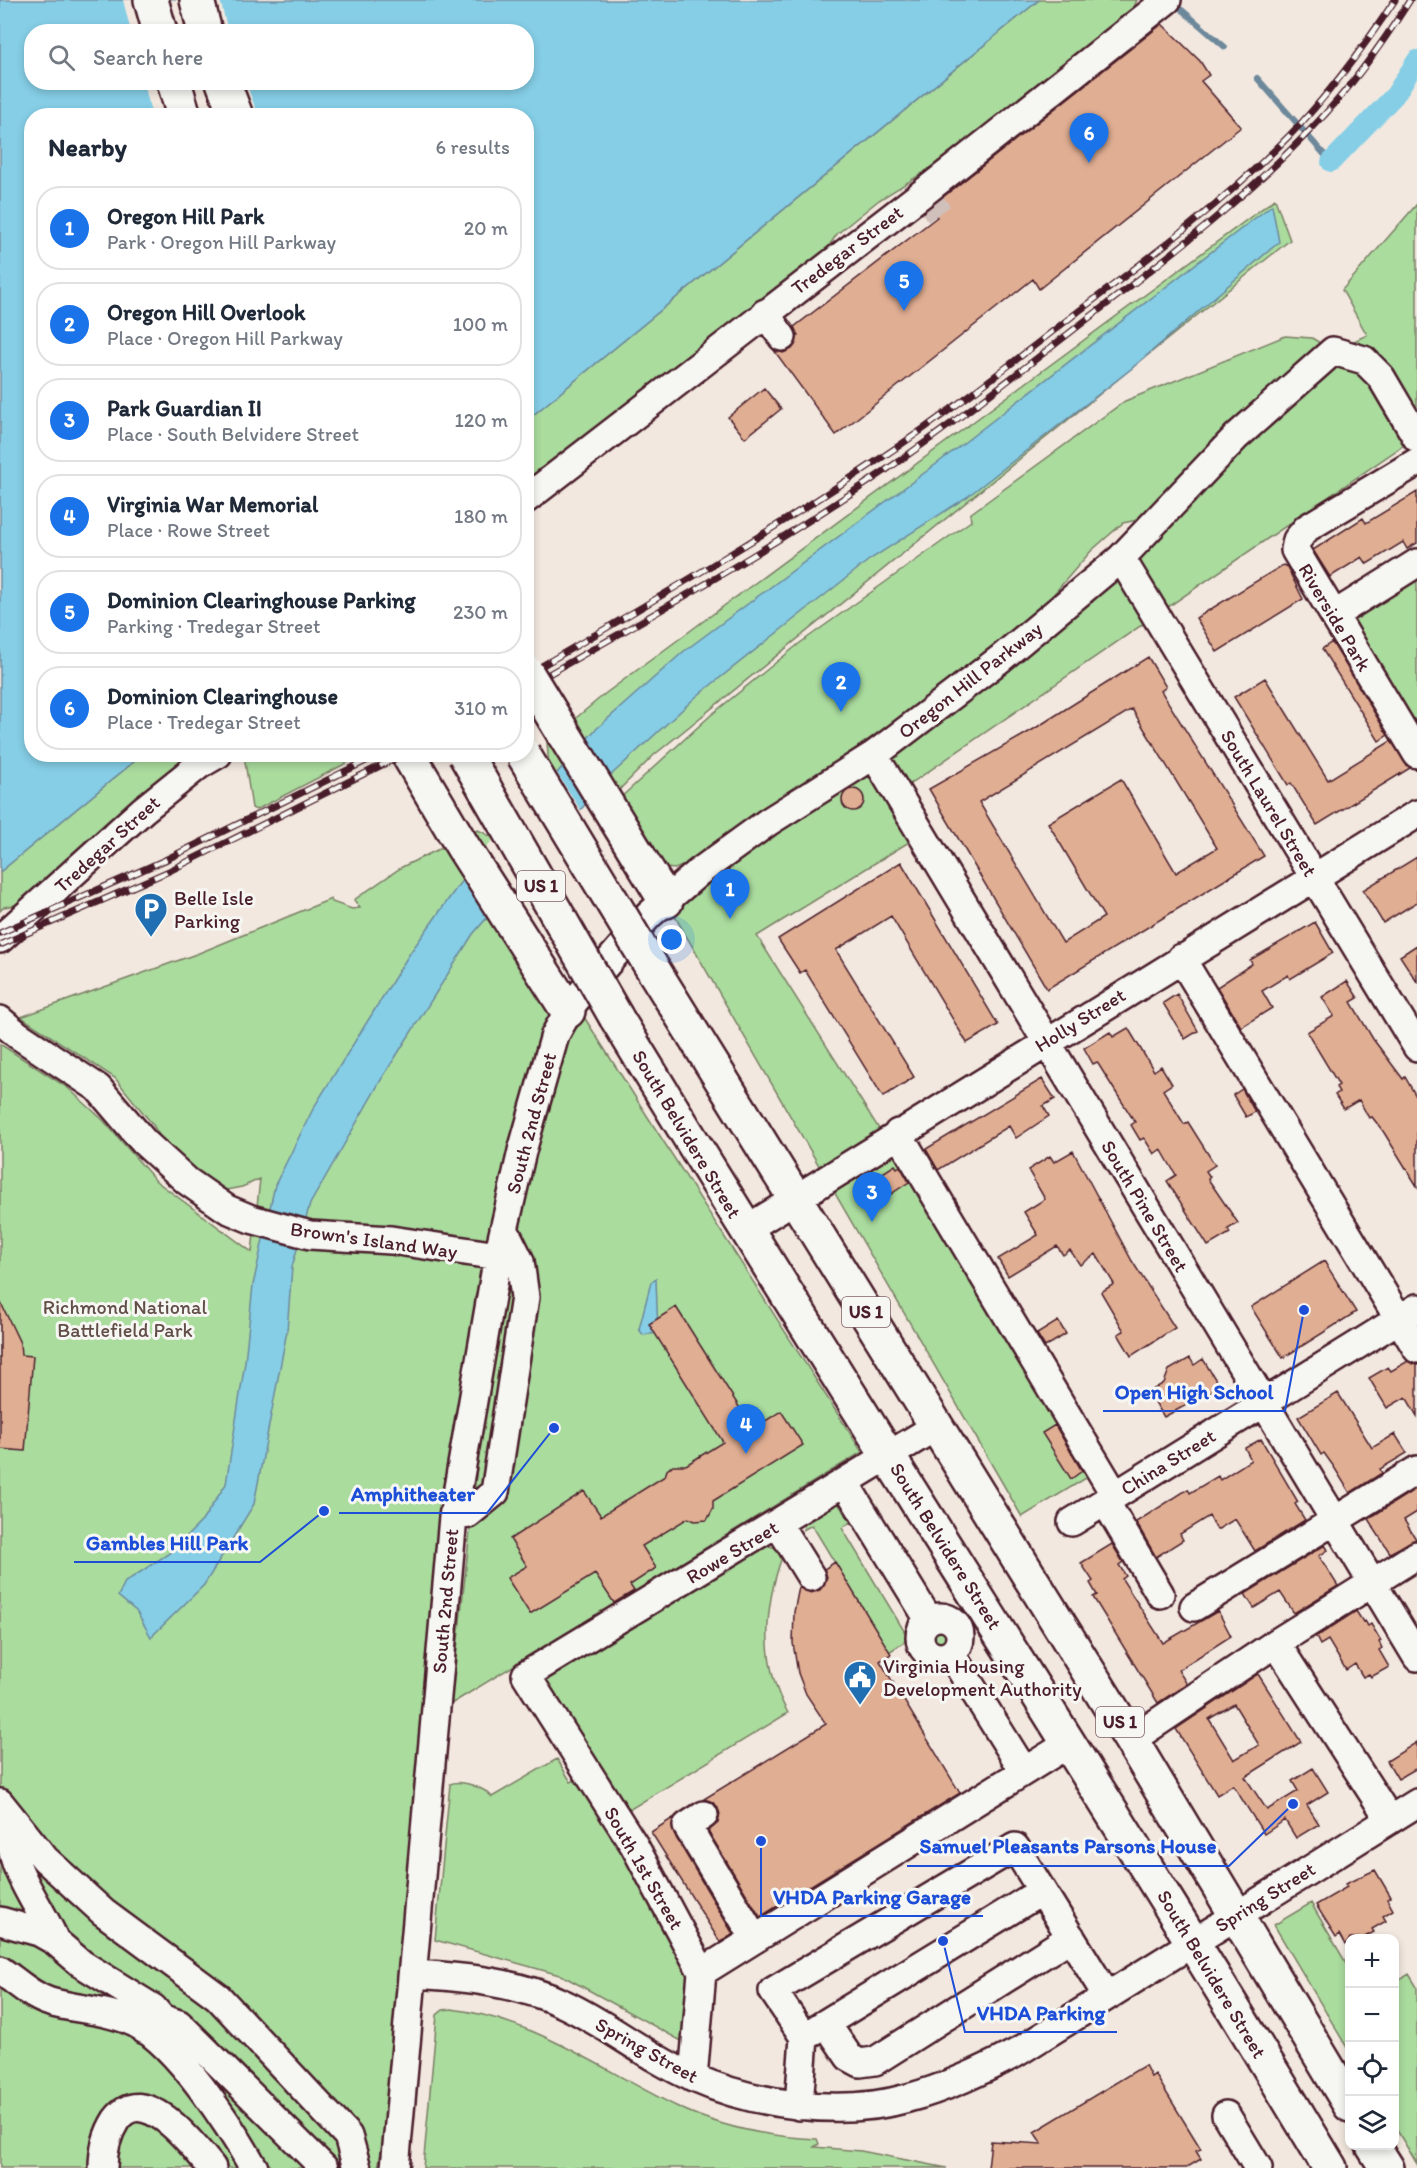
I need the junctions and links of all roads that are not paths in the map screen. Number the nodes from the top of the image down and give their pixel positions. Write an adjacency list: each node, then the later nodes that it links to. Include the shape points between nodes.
1 (151, 0): 4 (main road)
2 (197, 0): 5 (main road)
3 (1167, 0): 12 (street, Tredegar Street, via 927,198)
4 (158, 24)
5 (203, 24)
6 (176, 90): 9 (main road)
7 (223, 90): 10 (main road)
8 (225, 90): 11 (main road)
9 (182, 108)
10 (227, 108)
11 (233, 108)
12 (765, 313): 13 (street); 16 (street, Tredegar Street)
13 (782, 337)
14 (1417, 438): 17 (street, Oregon Hill Parkway, via 1381,377 1364,360 1333,351 1236,436)
15 (1417, 462): 19 (street, Riverside Park, via 1307,528 1297,540 1295,550)
16 (534, 493)
17 (1120, 558): 22 (street, Oregon Hill Parkway, via 1000,658); 28 (street, South Laurel Street)
18 (1417, 563): 19 (street)
19 (1334, 615): 21 (street, Riverside Park)
20 (534, 685): 29 (main road, bridge)
21 (1417, 754)
22 (873, 755): 29 (street, Oregon Hill Parkway, via 768,822); 34 (street, South Pine Street)
23 (204, 762): 30 (street, Tredegar Street, via 143,810)
24 (413, 762): 32 (main road)
25 (470, 762): 39 (main road, South Belvidere Street / US 1, bridge, via 616,1017)
26 (528, 762): 37 (main road, US 1, bridge)
27 (1417, 814): 28 (street, Holly Street)
28 (1313, 877): 31 (street, Holly Street); 35 (street, South Laurel Street)
29 (666, 901): 32 (street, Oregon Hill Parkway, via 607,961)
30 (0, 939)
31 (1181, 958): 34 (street, Holly Street); 41 (street)
32 (568, 1011): 38 (street, South 2nd Street, via 555,1035)
33 (0, 1020): 40 (street, Brown's Island Way, via 98,1088 144,1142 209,1199 251,1219 310,1235 391,1240)
34 (1046, 1041): 36 (street, Holly Street); 43 (street, South Pine Street)
35 (1417, 1047)
36 (898, 1133): 37 (street, Holly Street); 48 (street)
37 (795, 1198): 39 (street, Holly Street); 44 (main road, US 1)
38 (504, 1229): 40 (street, South 2nd Street); 49 (street, via 520,1261 525,1298 495,1492 468,1514)
39 (745, 1230): 45 (main road, South Belvidere Street / US 1)
40 (498, 1256): 49 (street, South 2nd Street)
41 (1408, 1313): 42 (street); 43 (street, China Street)
42 (1417, 1349)
43 (1263, 1402): 48 (street, China Street); 50 (street, South Pine Street)
44 (937, 1426): 45 (street, Rowe Street); 61 (main road, US 1)
45 (888, 1456): 47 (street, Rowe Street); 62 (main road, South Belvidere Street / US 1, via 991,1615)
46 (1417, 1470): 50 (street)
47 (844, 1483): 52 (street, Rowe Street); 63 (street, via 929,1620 920,1633 923,1648 936,1657 951,1654)
48 (1110, 1498): 51 (street, China Street); 56 (street)
49 (453, 1518): 77 (street, South 2nd Street)
50 (1335, 1521): 55 (street, South Pine Street); 57 (street)
51 (1072, 1522)
52 (778, 1524): 54 (street); 60 (street, Rowe Street)
53 (1417, 1555): 55 (street)
54 (811, 1577)
55 (1372, 1582): 58 (street); 59 (street, South Pine Street)
56 (1160, 1594)
57 (1194, 1607)
58 (1276, 1643): 61 (street); 67 (street)
59 (1417, 1657)
60 (526, 1675): 76 (street, South 1st Street, via 634,1845)
61 (1131, 1740): 69 (main road, US 1)
62 (1068, 1744): 63 (street); 74 (main road, South Belvidere Street / US 1)
63 (1024, 1771): 72 (street, via 845,1874)
64 (1417, 1803): 67 (street, Spring Street)
65 (6, 1811): 73 (street, via 17,1864); 90 (street, via 45,1859 103,1912 218,1997 348,2136)
66 (704, 1815): 72 (street, via 687,1826)
67 (1390, 1820): 69 (street, Spring Street)
68 (1042, 1891): 71 (street); 80 (street); 80 (street, via 1016,1847 774,1991)
69 (1237, 1914): 74 (street, Spring Street); 82 (main road, US 1)
70 (0, 1921): 73 (street)
71 (1071, 1937): 78 (street); 80 (street, via 875,2061 860,2063)
72 (755, 1939): 76 (street)
73 (55, 1941): 79 (street, via 82,1964 153,2008)
74 (1194, 1942): 78 (street, Spring Street); 93 (main road, South Belvidere Street / US 1)
75 (0, 1970): 79 (street, via 49,2002)
76 (702, 1972): 81 (street)
77 (413, 1974): 81 (street, Spring Street, via 511,1986 563,2004); 91 (street, South 2nd Street)
78 (1107, 1996): 83 (street, Spring Street, via 1016,2053 939,2089 874,2104)
79 (154, 2025): 88 (street); 89 (street, via 179,2024)
80 (815, 2030): 83 (street)
81 (693, 2078): 83 (street, Spring Street, via 743,2095)
82 (1345, 2096)
83 (799, 2106)
84 (1226, 2115): 92 (street)
85 (1377, 2150): 94 (main road)
86 (104, 2168): 87 (street, via 111,2127 128,2108 140,2105 151,2109 186,2138)
87 (212, 2168)
88 (254, 2168)
89 (324, 2168)
90 (357, 2168)
91 (395, 2168)
92 (1258, 2168)
93 (1330, 2168)
94 (1387, 2168)

